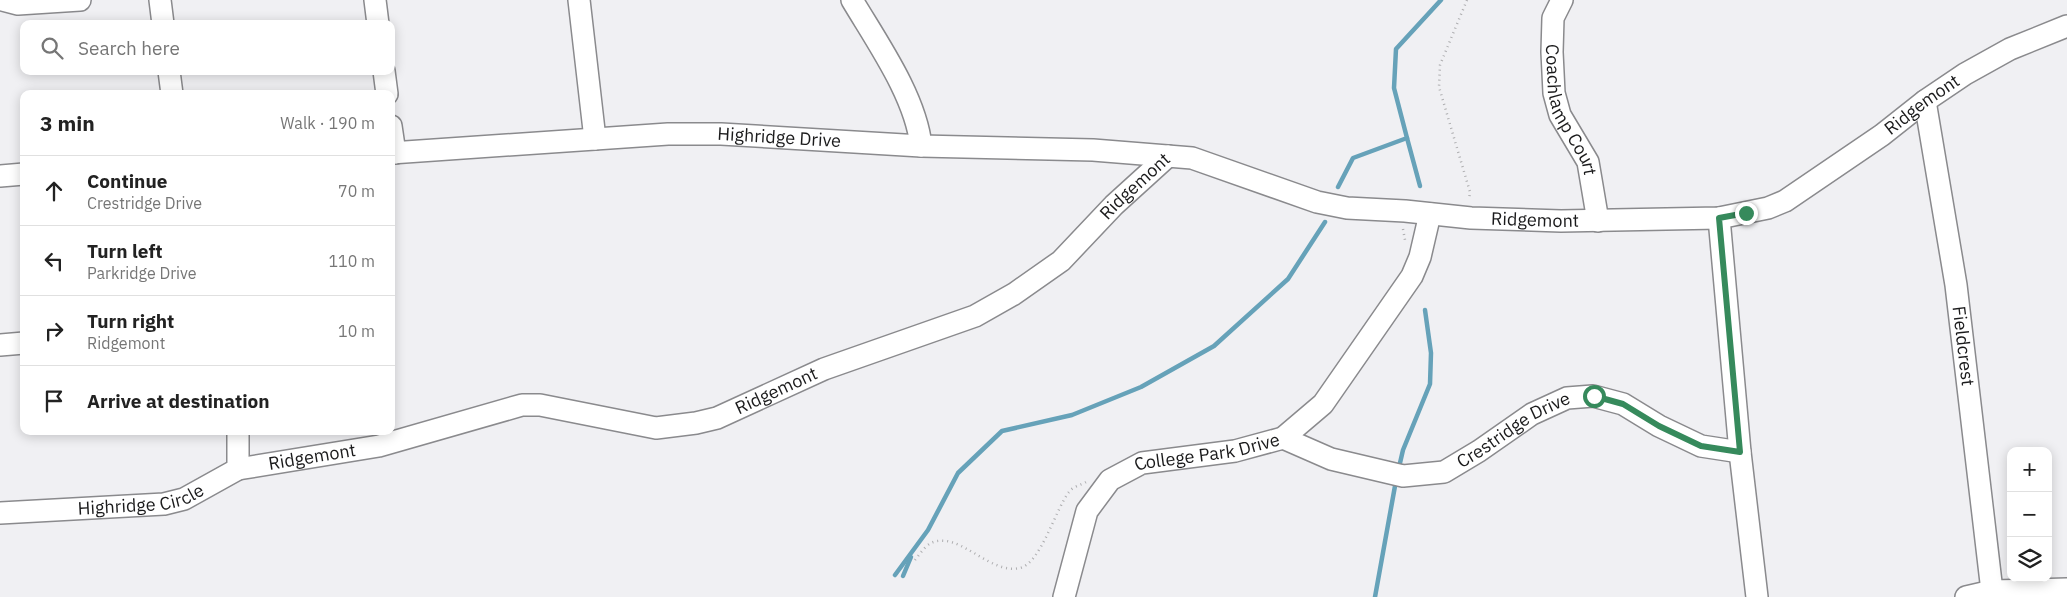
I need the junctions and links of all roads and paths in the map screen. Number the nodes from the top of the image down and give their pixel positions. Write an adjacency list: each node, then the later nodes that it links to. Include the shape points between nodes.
1 (2, 0): 2 (street, via 18,4)
2 (80, 0)
3 (160, 0): 9 (street)
4 (375, 0): 10 (street)
5 (579, 0): 17 (street)
6 (852, 0): 18 (street, via 911,106 919,128)
7 (1467, 0): 23 (path, via 1440,65 1439,87 1470,192)
8 (1562, 0): 26 (street, Coachlamp Court, via 1553,18 1554,93 1560,115 1588,162)
9 (162, 20)
10 (378, 20)
11 (2067, 26): 16 (street, Ridgemont, via 2010,49)
12 (170, 75): 14 (street)
13 (385, 75): 15 (street)
14 (171, 90)
15 (386, 90)
16 (1925, 101): 25 (street, Ridgemont, via 1882,135 1785,201 1768,208); 35 (street, Fieldcrest, via 1956,284)
17 (596, 139): 18 (street, Highridge Drive, via 721,134); 19 (street, Highridge Drive)
18 (920, 146): 20 (street, Highridge Drive, via 1093,150)
19 (395, 153)
20 (1168, 156): 24 (street, Ridgemont, via 1192,158 1317,202 1347,208); 32 (street, Ridgemont, via 1114,205 1061,261 1014,294 975,316 824,369 717,418 656,428 540,405 522,405 379,446)
21 (20, 174): 22 (street)
22 (0, 176)
23 (1467, 202)
24 (1430, 214): 26 (street, Ridgemont, via 1561,222); 30 (street, College Park Drive, via 1412,276 1324,404)
25 (1719, 218): 26 (street, Ridgemont); 31 (street)
26 (1598, 221)
27 (20, 343): 28 (street)
28 (0, 345)
29 (238, 435): 32 (street)
30 (1283, 438): 31 (street, Crestridge Drive, via 1331,458 1403,476 1444,472 1479,452 1532,414 1567,398 1594,396 1623,404 1701,446); 36 (street, College Park Drive, via 1235,451 1142,463 1110,480 1087,512)
31 (1740, 452): 37 (street)
32 (238, 469): 33 (street, Highridge Circle, via 184,499 164,504)
33 (0, 513)
34 (2067, 589): 35 (street)
35 (1992, 591): 38 (street)
36 (1064, 597)
37 (1757, 597)
38 (1966, 597)

